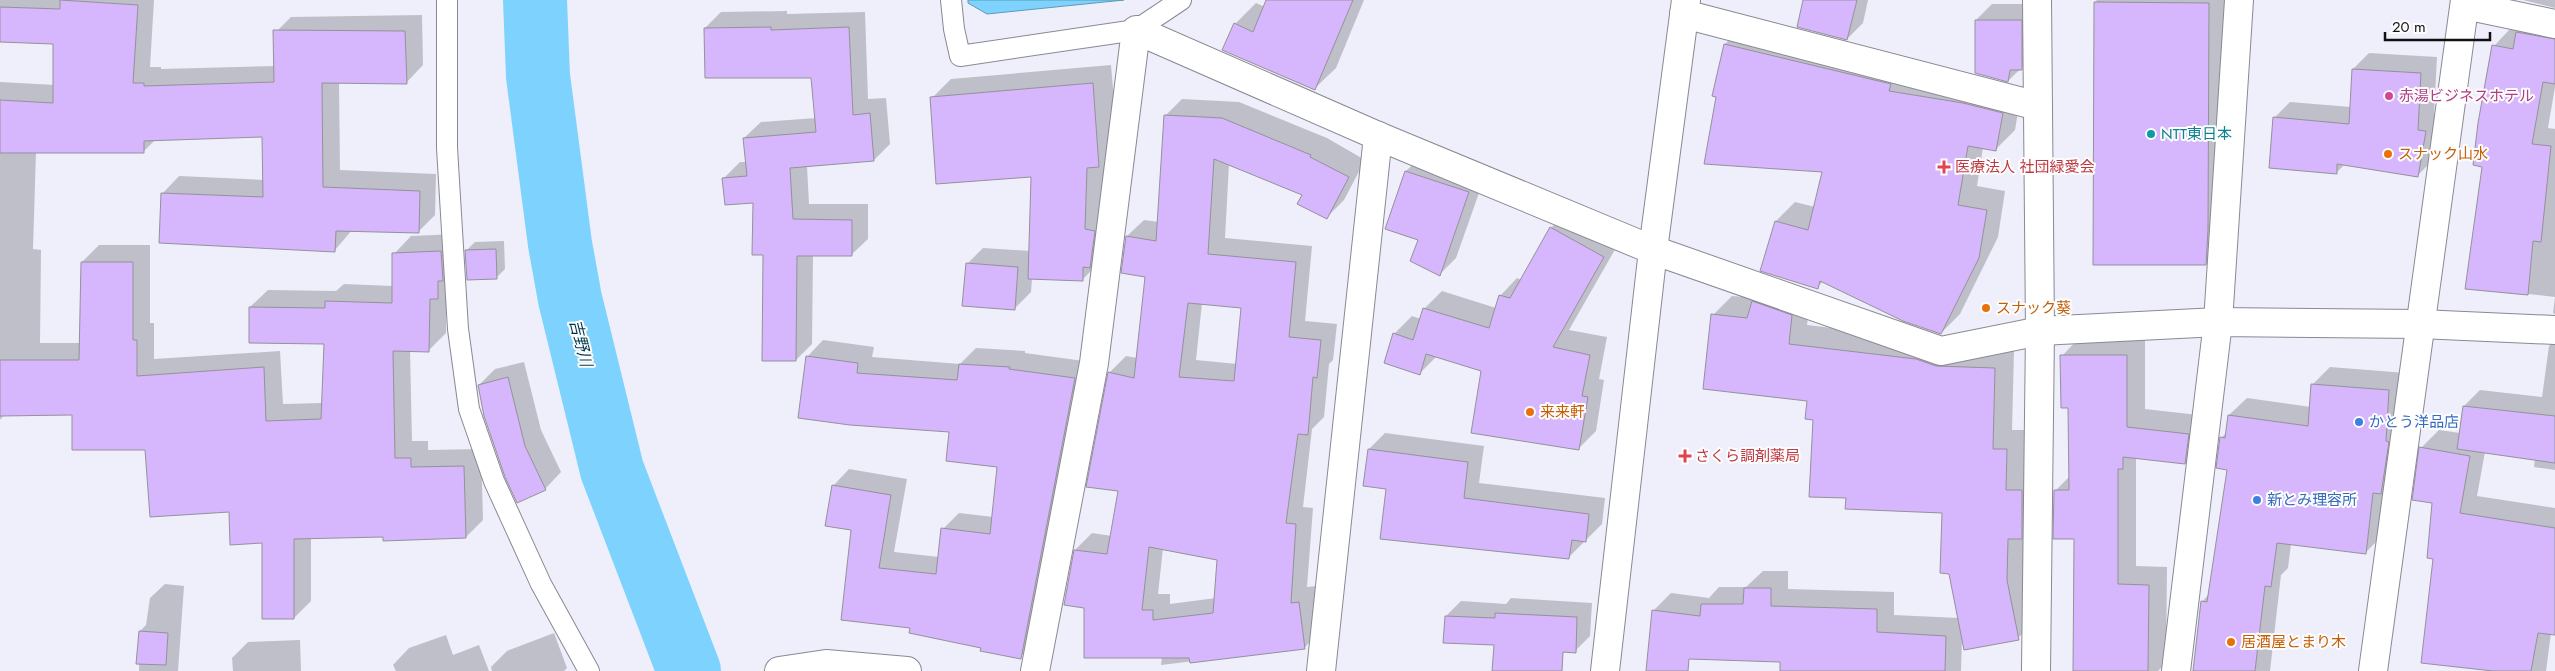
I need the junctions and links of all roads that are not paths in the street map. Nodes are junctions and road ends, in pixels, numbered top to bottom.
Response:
1 (447, 0) edge
2 (951, 0) edge
3 (1181, 0) edge
4 (2037, 0) edge
5 (2239, 0) edge
6 (2465, 3) edge
7 (1685, 7) edge
8 (2555, 24) edge
9 (1136, 30) junction
10 (2038, 106) junction
11 (1378, 136) junction
12 (1653, 250) junction
13 (2218, 322) junction
14 (2420, 324) junction
15 (2555, 330) edge
16 (2040, 331) junction
17 (589, 671) edge
18 (779, 671) edge
19 (906, 671) edge
20 (1035, 671) edge
21 (1321, 671) edge
22 (1605, 671) edge
23 (2036, 671) edge
24 (2176, 671) edge
25 (2373, 671) edge

1 - 17 lane
2 - 9 lane
3 - 9 lane
4 - 10 street
5 - 13 street
6 - 8 street
6 - 14 street
7 - 10 street
7 - 12 street
9 - 11 street
9 - 20 street
10 - 16 street
11 - 12 street
11 - 21 street
12 - 16 street
12 - 22 street
13 - 14 street
13 - 16 street
13 - 24 street
14 - 15 street
14 - 25 street
16 - 23 street
18 - 19 street

